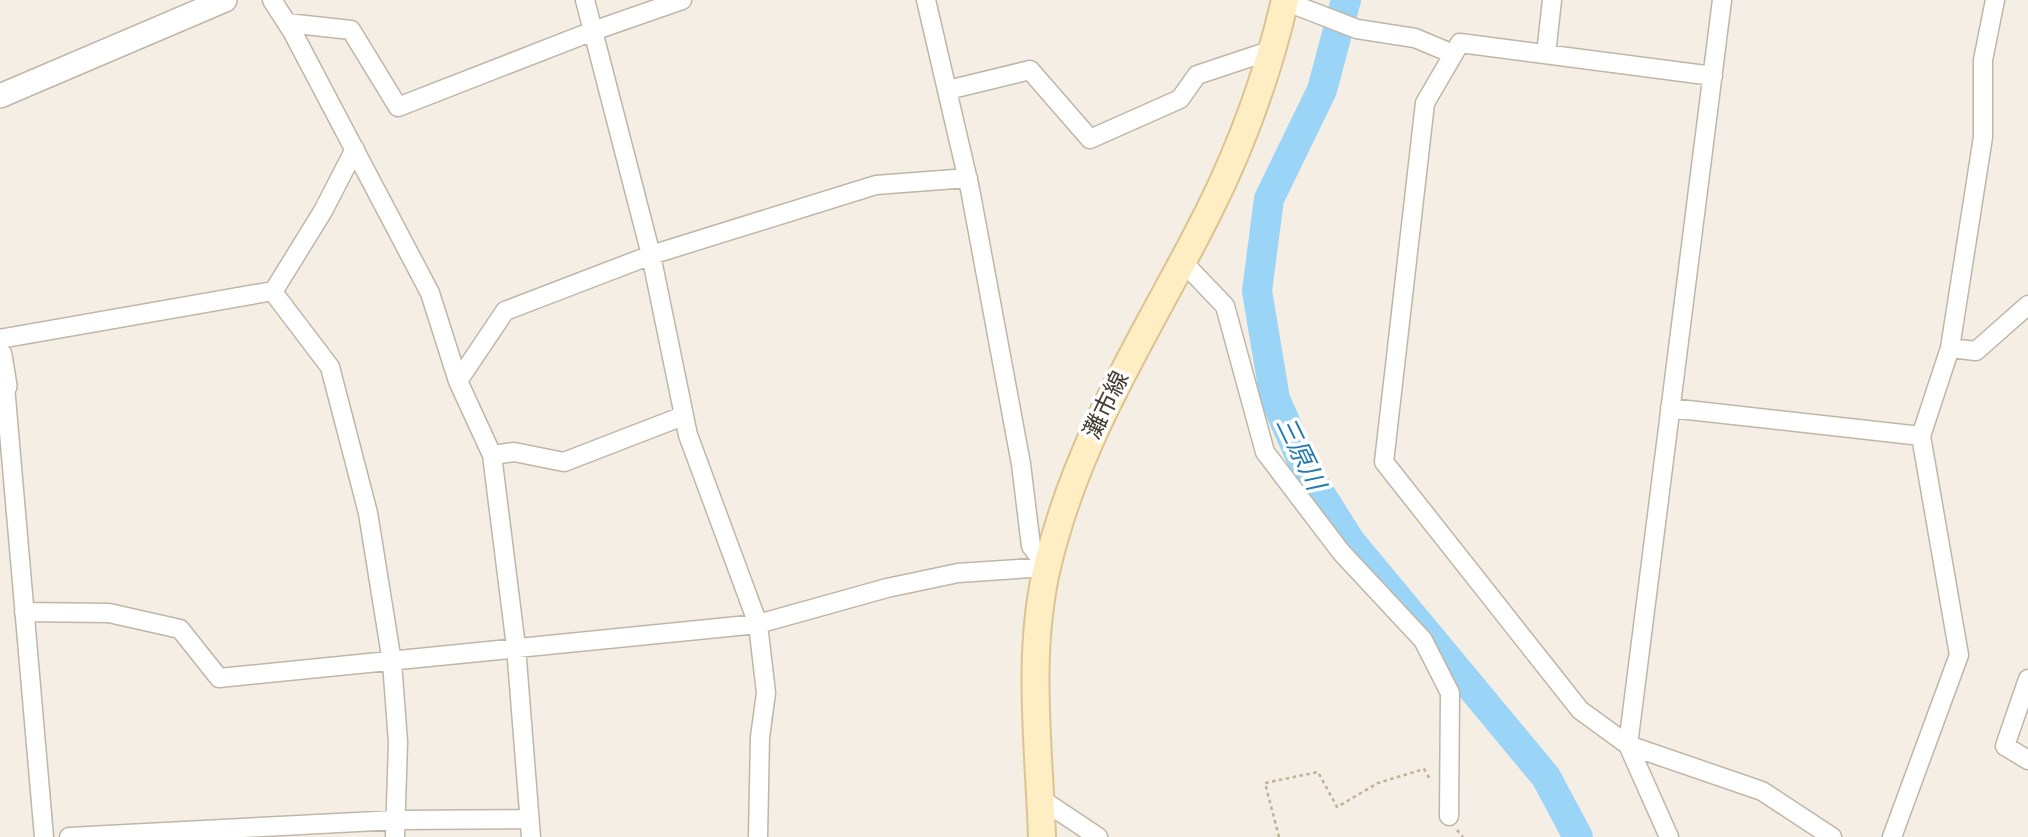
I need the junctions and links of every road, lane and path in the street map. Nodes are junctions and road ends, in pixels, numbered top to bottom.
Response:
1 (225, 0) edge
2 (272, 0) edge
3 (585, 0) edge
4 (682, 0) edge
5 (926, 0) edge
6 (1552, 0) edge
7 (1722, 0) edge
8 (1995, 0) edge
9 (1287, 2) edge
10 (286, 23) junction
11 (593, 31) junction
12 (1272, 50) junction
13 (1453, 54) junction
14 (1546, 54) junction
15 (1713, 76) junction
16 (948, 90) junction
17 (0, 96) edge
18 (355, 149) junction
19 (968, 178) junction
20 (651, 255) junction
21 (1182, 261) junction
22 (273, 291) junction
23 (2028, 304) edge
24 (0, 339) edge
25 (1950, 348) junction
26 (0, 355) edge
27 (458, 381) junction
28 (5, 386) joint
29 (1670, 408) junction
30 (683, 416) junction
31 (1921, 436) junction
32 (492, 455) junction
33 (1047, 567) junction
34 (24, 612) junction
35 (758, 624) junction
36 (516, 647) junction
37 (392, 662) junction
38 (2028, 679) edge
39 (1628, 745) junction
40 (2028, 760) edge
41 (1041, 799) junction
42 (1449, 816) junction
43 (528, 818) junction
44 (396, 829) edge
45 (44, 837) edge
46 (69, 837) edge
47 (531, 837) edge
48 (758, 837) edge
49 (1042, 837) edge
50 (1098, 837) edge
51 (1279, 837) edge
52 (1463, 837) edge
53 (1669, 837) edge
54 (1832, 837) edge
55 (1892, 837) edge

1 - 17 street
2 - 10 street
3 - 11 street
4 - 11 street
5 - 16 street
6 - 14 street
7 - 15 street
8 - 25 street
9 - 12 main road, 灘市線
9 - 13 street
10 - 11 street
10 - 18 street
11 - 20 street
12 - 16 street
12 - 21 main road, 灘市線
13 - 14 street
13 - 39 street
14 - 15 street
15 - 29 street
16 - 19 street
18 - 22 street
18 - 27 street
19 - 20 street
19 - 33 street
20 - 27 street
20 - 30 street
21 - 33 main road, 灘市線
21 - 42 street
22 - 24 street
22 - 37 street
23 - 25 street
25 - 31 street
26 - 28 street
27 - 32 street
28 - 34 street
29 - 31 street
29 - 39 street
30 - 32 street
30 - 35 street
31 - 55 street
32 - 36 street
33 - 35 street
33 - 41 main road, 灘市線
34 - 37 street
34 - 45 street
35 - 36 street
35 - 48 street
36 - 37 street
36 - 43 street
37 - 44 street
38 - 40 street
39 - 53 street
39 - 54 street
41 - 49 main road, 灘市線
41 - 50 street
42 - 51 path
42 - 52 path
43 - 44 street
43 - 47 street
44 - 46 street

